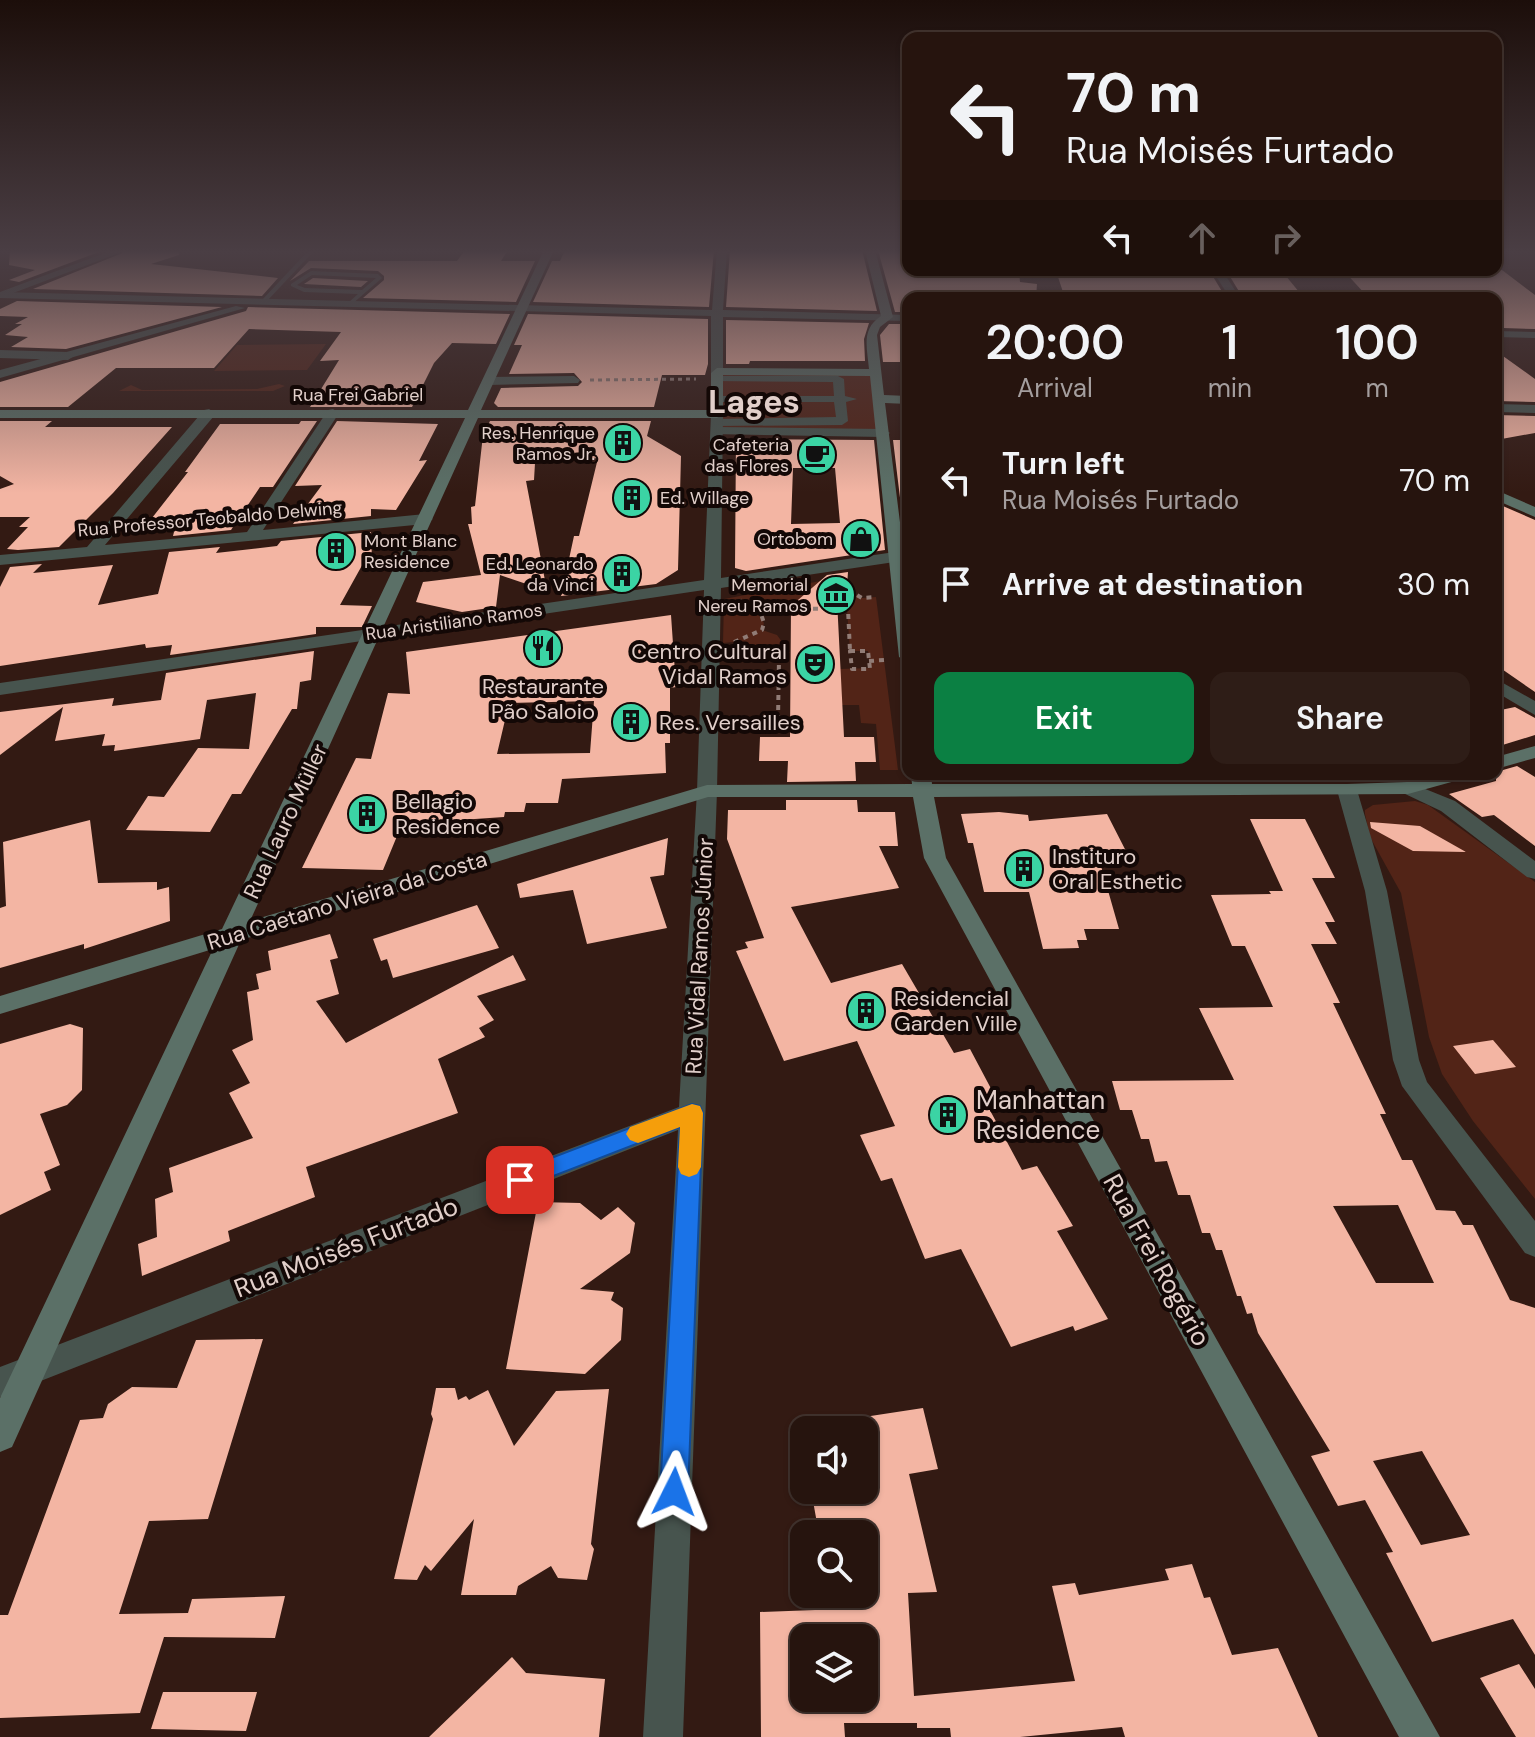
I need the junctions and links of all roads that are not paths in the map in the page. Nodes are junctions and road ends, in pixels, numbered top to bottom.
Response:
1 (157, 331) edge
2 (512, 331) edge
3 (719, 331) edge
4 (872, 331) edge
5 (1502, 334) edge
6 (1535, 335) edge
7 (0, 354) edge
8 (68, 356) junction
9 (876, 373) junction
10 (0, 374) edge
11 (773, 374) junction
12 (724, 375) junction
13 (838, 376) junction
14 (818, 379) junction
15 (574, 380) road end
16 (488, 381) junction
17 (723, 399) junction
18 (772, 399) junction
19 (790, 399) junction
20 (845, 399) junction
21 (878, 399) junction
22 (902, 400) edge
23 (1502, 408) edge
24 (1535, 409) edge
25 (474, 412) junction
26 (209, 413) junction
27 (333, 413) junction
28 (0, 414) edge
29 (816, 421) junction
30 (721, 424) junction
31 (771, 426) junction
32 (827, 432) junction
33 (883, 433) junction
34 (1502, 497) edge
35 (1535, 513) edge
36 (425, 519) junction
37 (252, 535) junction
38 (92, 551) junction
39 (902, 556) edge
40 (0, 560) edge
41 (712, 584) junction
42 (371, 634) junction
43 (1502, 688) edge
44 (0, 689) edge
45 (1535, 709) edge
46 (1535, 752) edge
47 (1502, 761) edge
48 (1437, 780) edge
49 (922, 783) edge
50 (1408, 788) junction
51 (1347, 790) junction
52 (707, 791) junction
53 (1535, 872) edge
54 (232, 934) junction
55 (0, 1005) edge
56 (692, 1113) junction
57 (1535, 1244) edge
58 (30, 1370) junction
59 (0, 1382) edge
60 (0, 1435) edge
61 (663, 1737) edge
62 (1420, 1737) edge

1 - 8 street
2 - 16 main road, Rua Lauro Müller
3 - 12 street
4 - 9 main road
5 - 6 street
7 - 8 street
8 - 10 street
9 - 13 main road
9 - 21 main road
11 - 12 main road
11 - 12 street
11 - 13 main road
11 - 14 street
11 - 18 street
12 - 17 main road
13 - 14 street
13 - 20 street
14 - 19 street
15 - 16 street
16 - 25 main road, Rua Lauro Müller
17 - 18 street
17 - 30 main road
18 - 19 street
18 - 31 street
19 - 20 street
19 - 29 street
20 - 29 street
21 - 22 main road
21 - 33 main road
23 - 24 street
25 - 27 main road, Rua Frei Gabriel
25 - 30 main road, Rua Frei Gabriel
25 - 36 main road, Rua Lauro Müller
26 - 27 main road, Rua Frei Gabriel
26 - 28 main road, Rua Frei Gabriel
26 - 38 street
27 - 37 street
29 - 31 street
29 - 32 street
30 - 31 street
30 - 31 street
30 - 41 street, Rua Vidal Ramos Júnior
31 - 32 street
32 - 33 street
33 - 39 main road
34 - 35 main road
36 - 37 street, Rua Professor Teobaldo Delwing
36 - 42 main road, Rua Lauro Müller
37 - 38 street, Rua Professor Teobaldo Delwing
38 - 40 street, Rua Professor Teobaldo Delwing
39 - 41 street, Rua Aristiliano Ramos
41 - 42 street, Rua Aristiliano Ramos
41 - 52 street, Rua Vidal Ramos Júnior
42 - 44 street, Rua Aristiliano Ramos
42 - 54 main road, Rua Lauro Müller
43 - 45 street
46 - 47 main road
48 - 50 main road, Rua Caetano Vieira da Costa
49 - 51 main road, Rua Caetano Vieira da Costa
49 - 52 main road, Rua Caetano Vieira da Costa
49 - 62 main road, Rua Frei Rogério
50 - 51 main road, Rua Caetano Vieira da Costa
50 - 53 street
51 - 57 street
52 - 54 main road, Rua Caetano Vieira da Costa
52 - 56 street, Rua Vidal Ramos Júnior
54 - 55 main road, Rua Caetano Vieira da Costa
54 - 58 main road, Rua Lauro Müller
56 - 58 street, Rua Moisés Furtado
56 - 61 street, Rua Vidal Ramos Júnior
58 - 59 street, Rua Moisés Furtado
58 - 60 main road, Rua Lauro Müller

